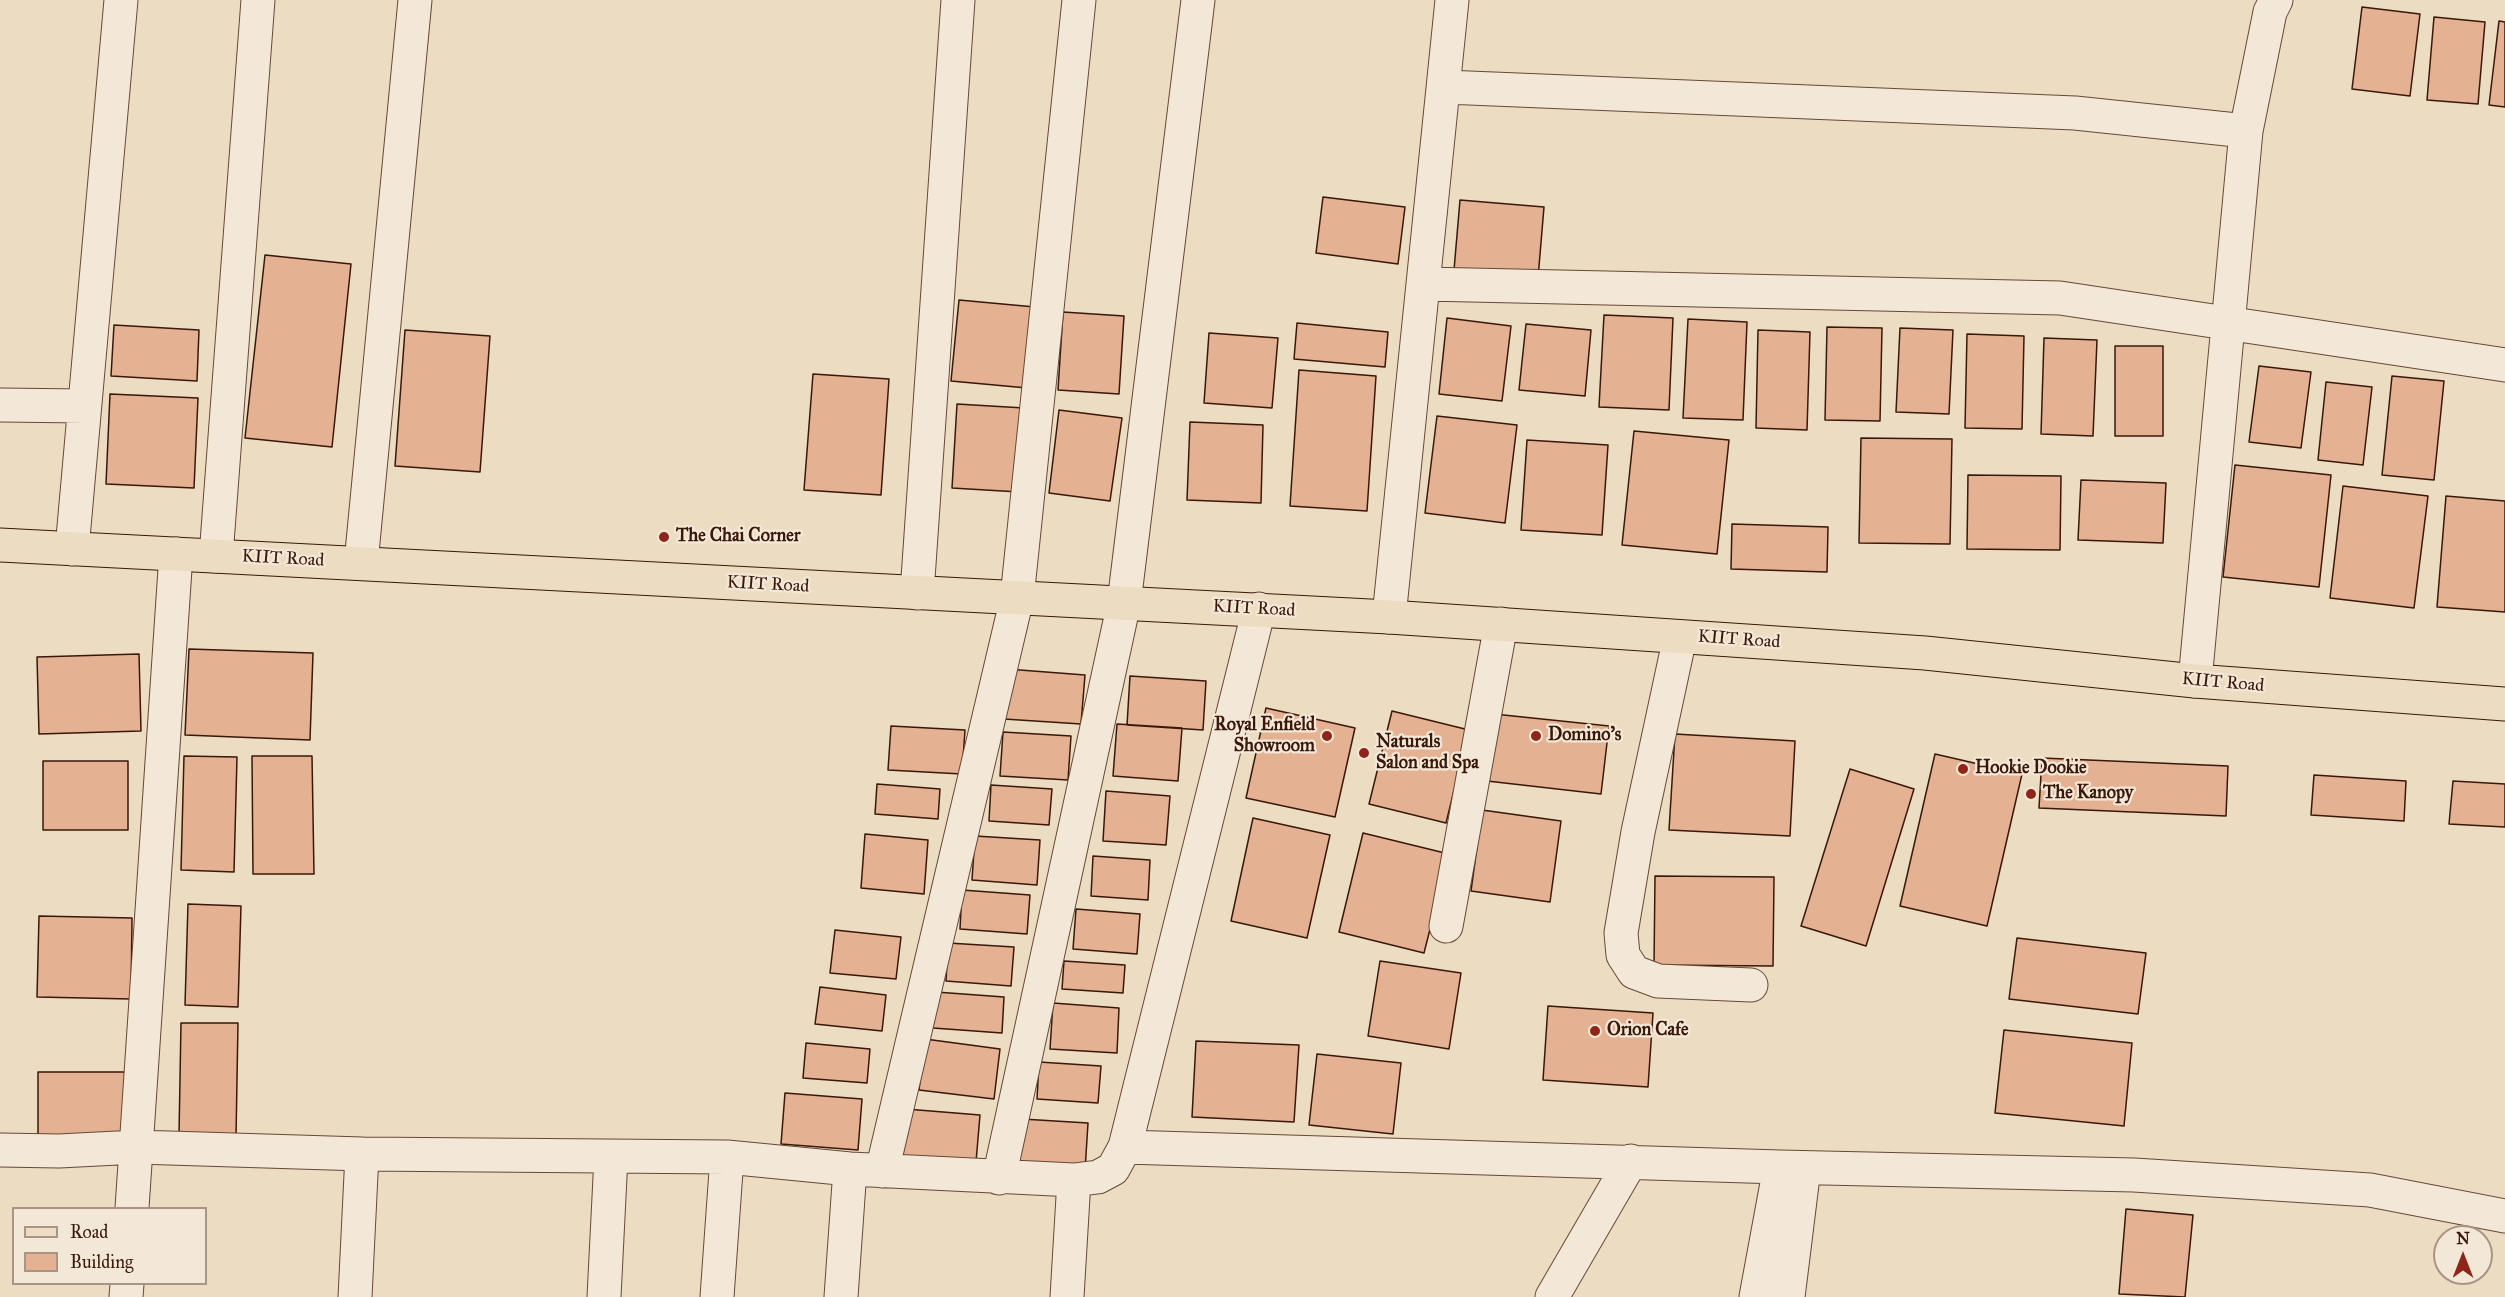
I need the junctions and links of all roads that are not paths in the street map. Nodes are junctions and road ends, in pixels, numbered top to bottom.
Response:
1 (121, 0) edge
2 (258, 0) edge
3 (415, 0) edge
4 (958, 0) edge
5 (1079, 0) edge
6 (1198, 0) edge
7 (1452, 0) edge
8 (2276, 0) edge
9 (1445, 87) junction
10 (2246, 131) junction
11 (1425, 284) junction
12 (2229, 322) junction
13 (2505, 365) edge
14 (0, 405) edge
15 (84, 406) junction
16 (0, 545) edge
17 (72, 549) junction
18 (176, 554) junction
19 (216, 556) junction
20 (361, 563) junction
21 (917, 593) junction
22 (1017, 598) junction
23 (1124, 603) junction
24 (1259, 609) junction
25 (1389, 617) junction
26 (1501, 624) junction
27 (1680, 637) junction
28 (2194, 681) junction
29 (2505, 704) edge
30 (1446, 926) dead end
31 (1751, 986) dead end
32 (137, 1147) junction
33 (1125, 1147) junction
34 (0, 1150) edge
35 (363, 1154) junction
36 (611, 1157) junction
37 (727, 1157) junction
38 (1631, 1161) junction
39 (1792, 1168) junction
40 (866, 1170) junction
41 (999, 1178) junction
42 (1074, 1180) junction
43 (132, 1207) edge
44 (2505, 1216) edge
45 (355, 1297) edge
46 (604, 1297) edge
47 (717, 1297) edge
48 (841, 1297) edge
49 (1067, 1297) edge
50 (1552, 1297) edge
51 (1756, 1297) edge
52 (1788, 1297) edge

1 - 15 street
2 - 19 street
3 - 20 street
4 - 21 street
5 - 22 street
6 - 23 street
7 - 9 street
8 - 10 street
9 - 10 street
9 - 11 street
10 - 12 street
11 - 12 street
11 - 25 street
12 - 13 street
12 - 28 street
14 - 15 street
15 - 17 street
16 - 17 main road, KIIT Road
17 - 18 main road, KIIT Road
18 - 19 main road, KIIT Road
18 - 32 street
19 - 20 main road, KIIT Road
20 - 21 main road, KIIT Road
21 - 22 main road, KIIT Road
22 - 23 main road, KIIT Road
22 - 40 street
23 - 24 main road, KIIT Road
23 - 41 street
24 - 25 main road, KIIT Road
24 - 33 street
25 - 26 main road, KIIT Road
26 - 27 main road, KIIT Road
26 - 30 street
27 - 28 main road, KIIT Road
27 - 31 street
28 - 29 main road, KIIT Road
32 - 34 street
32 - 35 street
32 - 43 street
33 - 38 street
33 - 42 street
35 - 36 street
35 - 45 street
36 - 37 street
36 - 46 street
37 - 40 street
37 - 47 street
38 - 39 street
38 - 50 street
39 - 44 street
39 - 51 street
39 - 52 street
40 - 41 street
40 - 48 street
41 - 42 street
42 - 49 street

